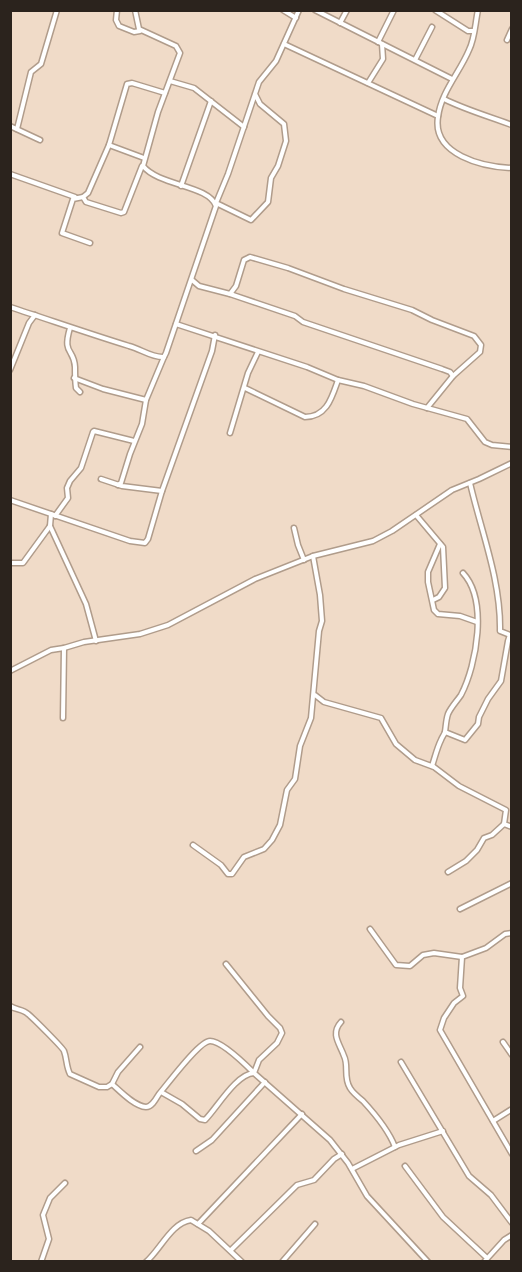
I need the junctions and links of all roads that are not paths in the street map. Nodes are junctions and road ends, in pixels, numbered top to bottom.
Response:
1 (57, 10) edge
2 (117, 10) edge
3 (135, 10) edge
4 (284, 10) edge
5 (299, 10) edge
6 (315, 10) edge
7 (347, 10) edge
8 (394, 10) edge
9 (435, 10) edge
10 (478, 10) edge
11 (296, 18) junction
12 (340, 23) junction
13 (432, 27) dead end
14 (512, 29) edge
15 (141, 31) junction
16 (473, 31) junction
17 (507, 40) dead end
18 (380, 43) junction
19 (284, 44) junction
20 (415, 60) junction
21 (452, 79) junction
22 (170, 81) junction
23 (368, 83) junction
24 (165, 93) junction
25 (255, 94) junction
26 (444, 99) junction
27 (211, 101) junction
28 (438, 116) junction
29 (512, 125) edge
30 (10, 126) edge
31 (244, 127) junction
32 (17, 129) junction
33 (40, 140) dead end
34 (109, 145) junction
35 (143, 161) junction
36 (512, 168) edge
37 (10, 174) edge
38 (181, 186) junction
39 (83, 197) junction
40 (75, 198) junction
41 (216, 203) junction
42 (90, 243) dead end
43 (191, 280) junction
44 (230, 294) junction
45 (10, 307) edge
46 (35, 315) junction
47 (176, 324) junction
48 (70, 328) junction
49 (215, 336) junction
50 (10, 351) edge
51 (258, 352) junction
52 (17, 353) junction
53 (164, 357) junction
54 (10, 370) edge
55 (453, 376) junction
56 (74, 378) junction
57 (338, 380) junction
58 (245, 388) junction
59 (80, 392) dead end
60 (146, 400) junction
61 (427, 408) junction
62 (230, 433) dead end
63 (134, 441) junction
64 (512, 447) edge
65 (512, 463) edge
66 (102, 479) dead end
67 (470, 483) junction
68 (118, 485) junction
69 (162, 491) junction
70 (10, 500) edge
71 (53, 515) junction
72 (416, 515) junction
73 (50, 526) junction
74 (294, 528) dead end
75 (440, 544) junction
76 (313, 556) junction
77 (304, 560) junction
78 (12, 563) edge
79 (463, 573) dead end
80 (433, 600) junction
81 (477, 622) junction
82 (511, 635) edge
83 (96, 641) junction
84 (64, 648) junction
85 (10, 671) edge
86 (315, 695) junction
87 (63, 718) dead end
88 (445, 732) junction
89 (432, 766) junction
90 (509, 814) edge
91 (504, 824) junction
92 (512, 826) edge
93 (193, 845) dead end
94 (448, 872) dead end
95 (512, 883) edge
96 (460, 909) dead end
97 (370, 929) dead end
98 (512, 933) edge
99 (462, 957) junction
100 (226, 964) dead end
101 (10, 1006) edge
102 (341, 1022) dead end
103 (503, 1042) dead end
104 (140, 1047) dead end
105 (512, 1055) edge
106 (401, 1062) dead end
107 (254, 1073) junction
108 (265, 1082) junction
109 (112, 1084) junction
110 (161, 1092) junction
111 (512, 1109) edge
112 (302, 1114) junction
113 (493, 1121) junction
114 (443, 1131) junction
115 (395, 1148) junction
116 (196, 1151) dead end
117 (342, 1154) junction
118 (512, 1154) edge
119 (405, 1166) dead end
120 (352, 1168) junction
121 (65, 1183) dead end
122 (512, 1223) edge
123 (198, 1224) junction
124 (315, 1224) dead end
125 (512, 1235) edge
126 (231, 1250) junction
127 (485, 1260) edge
128 (41, 1262) edge
129 (146, 1262) edge
130 (242, 1262) edge
131 (282, 1262) edge
132 (428, 1262) edge

1 - 32 street
2 - 15 street
3 - 15 street
4 - 11 street
5 - 11 street
6 - 12 street
7 - 12 street
8 - 18 street
9 - 16 street
10 - 16 street
11 - 19 street
12 - 18 street
13 - 20 street
14 - 17 street
15 - 22 street
16 - 21 street
18 - 20 street
18 - 23 street
19 - 23 street
19 - 25 street
20 - 21 street
21 - 26 street
22 - 24 street
22 - 27 street
23 - 28 street
24 - 34 street
24 - 35 street
25 - 31 street
25 - 41 street
26 - 28 street
26 - 29 street
27 - 31 street
27 - 38 street
28 - 36 street
30 - 32 street
31 - 41 street
32 - 33 street
34 - 35 street
34 - 39 street
35 - 38 street
35 - 39 street
37 - 40 street
38 - 41 street
39 - 40 street
40 - 42 street
41 - 43 street
43 - 44 street
43 - 47 street
44 - 55 street
44 - 55 street
45 - 46 street
46 - 48 street
46 - 52 street
47 - 49 street
47 - 53 street
48 - 53 street
48 - 56 street
49 - 51 street
49 - 69 street
50 - 52 street
51 - 57 street
51 - 58 street
52 - 54 street
53 - 60 street
55 - 61 street
56 - 59 street
56 - 60 street
57 - 58 street
57 - 61 street
58 - 62 street
60 - 63 street
61 - 64 street
63 - 68 street
63 - 71 street
65 - 67 street
66 - 68 street
67 - 72 street
67 - 82 street
68 - 69 street
69 - 71 street
70 - 71 street
71 - 73 street
72 - 75 street
72 - 76 street
73 - 78 street
73 - 83 street
74 - 77 street
75 - 80 street
75 - 80 street
76 - 77 street
76 - 86 street
77 - 83 street
79 - 81 street
80 - 81 street
81 - 88 street
82 - 88 street
83 - 84 street
84 - 85 street
84 - 87 street
86 - 89 street
86 - 93 street
88 - 89 street
89 - 90 street
90 - 91 street
91 - 92 street
91 - 94 street
95 - 96 street
97 - 99 street
98 - 99 street
99 - 113 street
100 - 107 street
101 - 109 street
102 - 115 street
103 - 105 street
104 - 109 street
106 - 114 street
107 - 108 street
107 - 110 street
107 - 110 street
108 - 112 street
108 - 116 street
109 - 110 street
111 - 113 street
112 - 117 street
112 - 123 street
113 - 118 street
114 - 115 street
114 - 122 street
115 - 120 street
117 - 120 street
117 - 126 street
119 - 127 street
120 - 132 street
121 - 128 street
123 - 126 street
123 - 129 street
124 - 131 street
125 - 127 street
126 - 130 street

